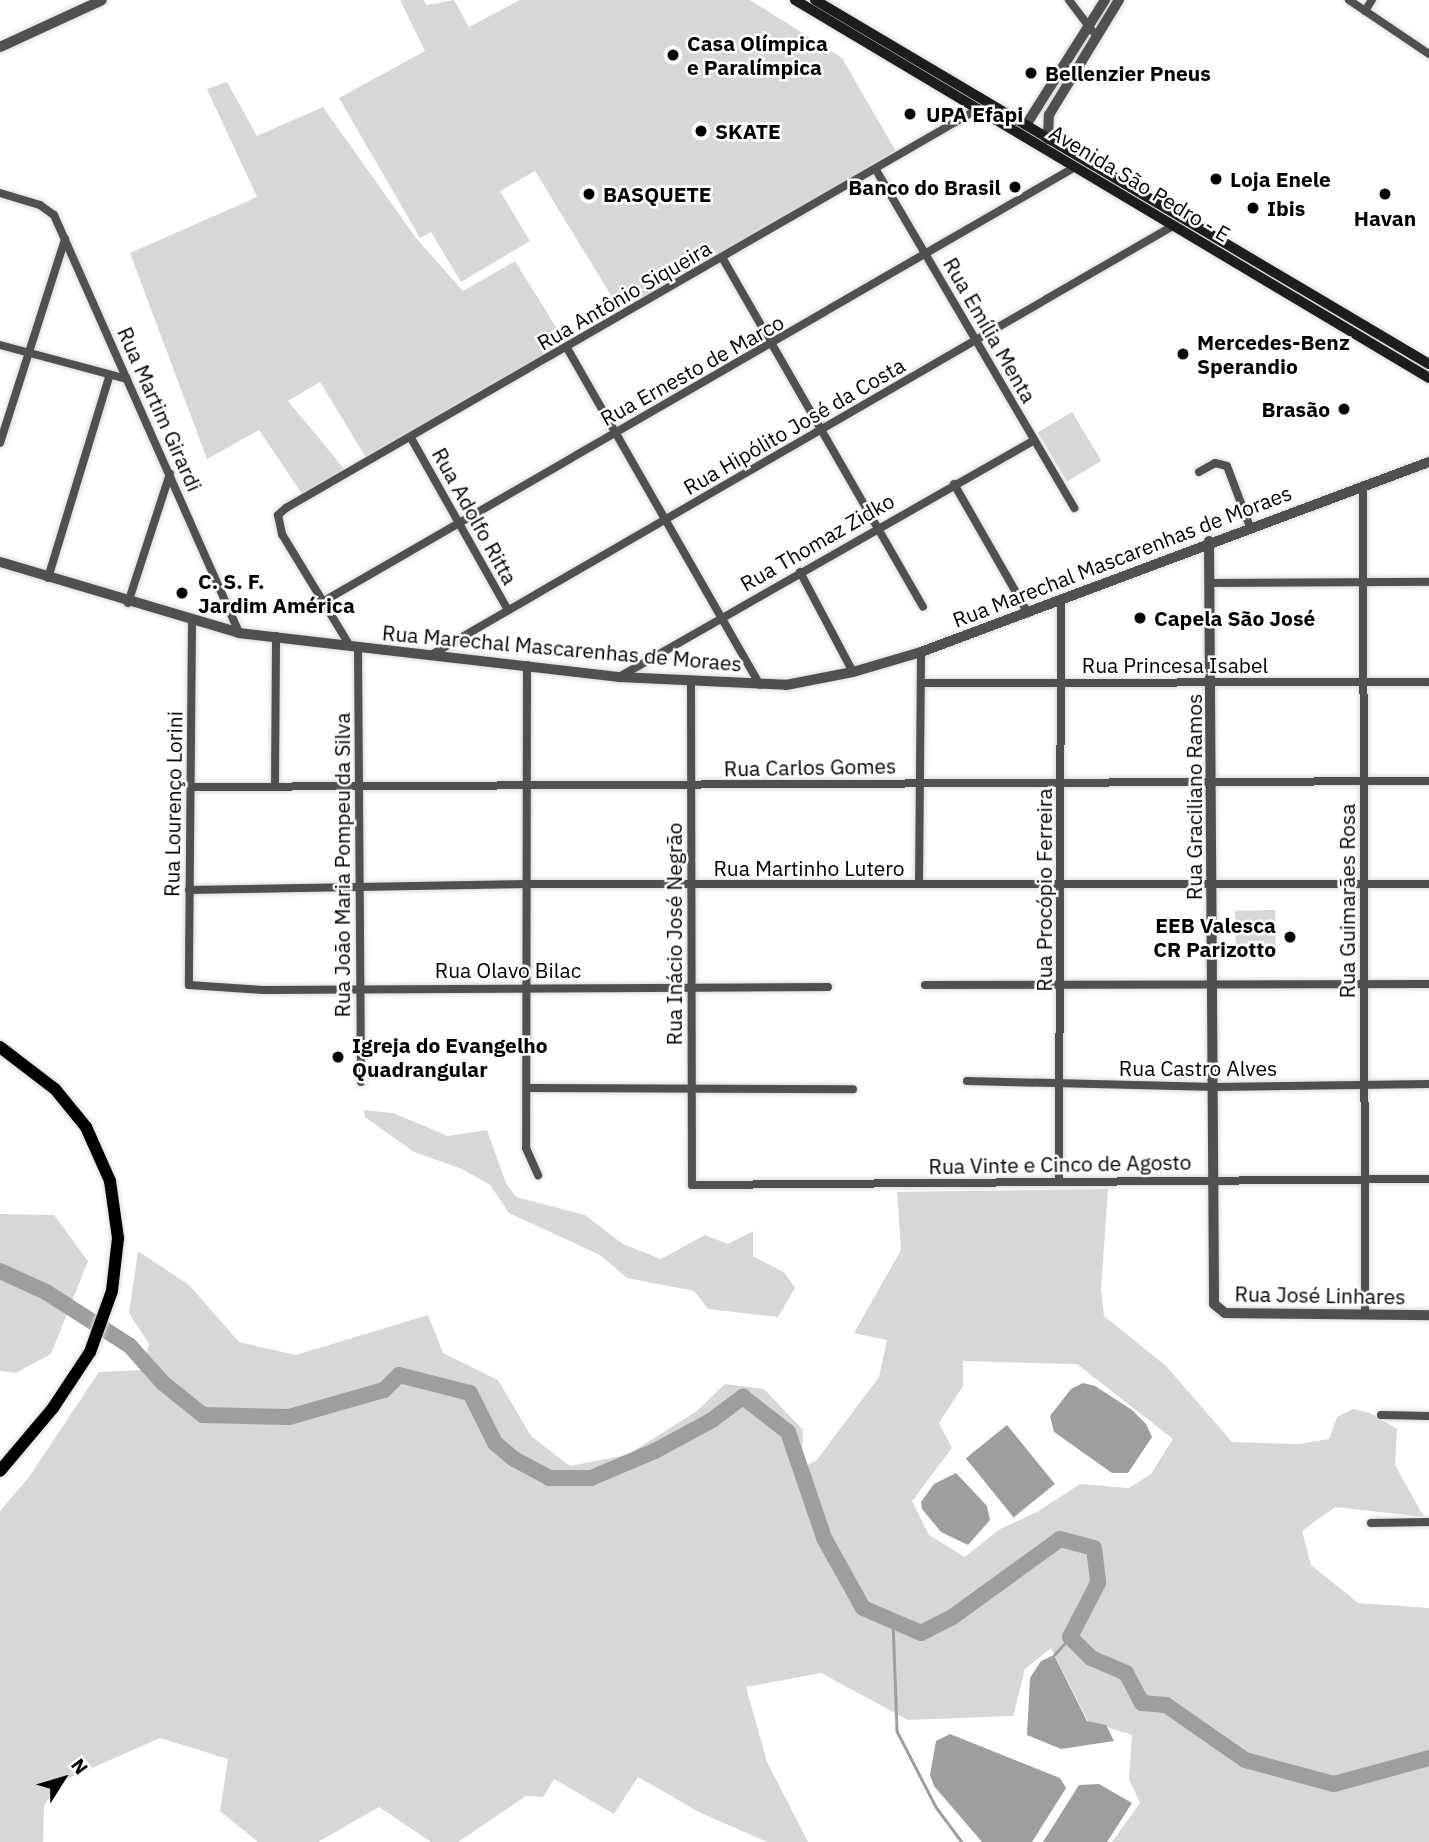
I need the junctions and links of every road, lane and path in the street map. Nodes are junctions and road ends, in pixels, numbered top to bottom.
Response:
1 (102, 0) edge
2 (795, 0) edge
3 (815, 0) edge
4 (1069, 0) edge
5 (1104, 0) edge
6 (1118, 0) edge
7 (1349, 0) edge
8 (1372, 0) edge
9 (1365, 11) junction
10 (1088, 29) junction
11 (1098, 35) junction
12 (0, 47) edge
13 (1429, 54) edge
14 (978, 109) junction
15 (1026, 125) junction
16 (1048, 139) junction
17 (1075, 167) junction
18 (876, 170) junction
19 (0, 192) edge
20 (1173, 226) junction
21 (65, 239) junction
22 (926, 256) junction
23 (723, 259) junction
24 (977, 342) junction
25 (774, 344) junction
26 (0, 345) edge
27 (567, 348) junction
28 (30, 354) junction
29 (1429, 364) edge
30 (108, 377) junction
31 (127, 379) junction
32 (1429, 379) edge
33 (823, 431) junction
34 (615, 433) junction
35 (411, 438) junction
36 (1034, 440) junction
37 (0, 443) edge
38 (1429, 462) edge
39 (1199, 472) dead end
40 (170, 474) junction
41 (954, 484) junction
42 (1363, 486) junction
43 (1074, 508) dead end
44 (665, 520) junction
45 (460, 522) junction
46 (1250, 527) junction
47 (877, 528) junction
48 (1209, 541) junction
49 (0, 562) edge
50 (800, 572) junction
51 (48, 578) junction
52 (1429, 582) edge
53 (1212, 583) junction
54 (1363, 583) junction
55 (324, 601) junction
56 (1061, 601) junction
57 (128, 603) junction
58 (923, 607) dead end
59 (508, 611) junction
60 (1028, 613) junction
61 (721, 617) junction
62 (192, 622) junction
63 (239, 633) junction
64 (276, 636) junction
65 (354, 647) junction
66 (921, 652) junction
67 (431, 655) junction
68 (527, 665) junction
69 (853, 672) junction
70 (620, 677) junction
71 (1061, 682) junction
72 (1213, 682) junction
73 (1429, 682) edge
74 (921, 683) junction
75 (1363, 683) junction
76 (691, 684) junction
77 (760, 685) junction
78 (1364, 781) junction
79 (1429, 781) edge
80 (1214, 782) junction
81 (1061, 783) junction
82 (920, 784) junction
83 (530, 785) junction
84 (275, 786) junction
85 (691, 786) junction
86 (191, 787) junction
87 (358, 787) junction
88 (527, 884) junction
89 (919, 884) junction
90 (1429, 884) edge
91 (1364, 885) junction
92 (692, 886) junction
93 (1214, 886) junction
94 (360, 887) junction
95 (1062, 887) junction
96 (189, 890) junction
97 (1062, 984) junction
98 (1215, 984) junction
99 (1365, 984) junction
100 (1429, 984) edge
101 (189, 985) joint
102 (925, 985) dead end
103 (528, 987) junction
104 (828, 987) dead end
105 (359, 988) junction
106 (691, 988) junction
107 (0, 1047) edge
108 (967, 1081) dead end
109 (361, 1082) dead end
110 (1063, 1084) junction
111 (1429, 1084) edge
112 (1366, 1085) junction
113 (1216, 1087) junction
114 (528, 1088) junction
115 (692, 1088) junction
116 (853, 1089) dead end
117 (538, 1175) dead end
118 (1215, 1178) junction
119 (1366, 1179) junction
120 (1429, 1179) edge
121 (1059, 1180) junction
122 (692, 1185) joint
123 (1214, 1304) joint
124 (1366, 1315) junction
125 (1429, 1315) edge
126 (1381, 1415) dead end
127 (1429, 1416) edge
128 (0, 1471) edge
129 (1429, 1522) edge
130 (1371, 1523) dead end

1 - 12 street
2 - 14 main road, Avenida São Pedro - E
3 - 15 main road, Avenida São Pedro - E
4 - 10 street
5 - 10 street
6 - 11 street
7 - 9 street
8 - 9 street
9 - 13 street
10 - 11 street
10 - 15 street
11 - 16 street
14 - 17 main road, Avenida São Pedro - E
14 - 18 street, Rua Antônio Siqueira
15 - 16 main road, Avenida São Pedro - E
16 - 29 main road, Avenida São Pedro - E
17 - 20 main road, Avenida São Pedro - E
17 - 22 street, Rua Ernesto de Marco
18 - 22 street, Rua Emília Menta
18 - 23 street, Rua Antônio Siqueira
19 - 21 street, Rua Martim Girardi
20 - 24 street, Rua Hipólito José da Costa
20 - 32 main road, Avenida São Pedro - E
21 - 28 street
21 - 31 street, Rua Martim Girardi
22 - 24 street, Rua Emília Menta
22 - 25 street, Rua Ernesto de Marco
23 - 25 street
23 - 27 street, Rua Antônio Siqueira
24 - 33 street, Rua Hipólito José da Costa
24 - 36 street, Rua Emília Menta
25 - 33 street
25 - 34 street, Rua Ernesto de Marco
26 - 28 street
27 - 34 street
27 - 35 street, Rua Antônio Siqueira
28 - 30 street
28 - 37 street
30 - 31 street
30 - 51 street
31 - 40 street, Rua Martim Girardi
33 - 44 street, Rua Hipólito José da Costa
33 - 47 street
34 - 44 street
34 - 45 street, Rua Ernesto de Marco
35 - 45 street, Rua Adolfo Ritta
35 - 55 street, Rua Antônio Siqueira
36 - 41 street, Rua Thomaz Zidko
36 - 43 street, Rua Emília Menta
38 - 42 street, Rua Marechal Mascarenhas de Moraes
39 - 46 street
40 - 57 street
40 - 63 street, Rua Martim Girardi
41 - 47 street, Rua Thomaz Zidko
41 - 60 street
42 - 46 street, Rua Marechal Mascarenhas de Moraes
42 - 54 street, Rua Guimarães Rosa
44 - 59 street, Rua Hipólito José da Costa
44 - 61 street
45 - 55 street, Rua Ernesto de Marco
45 - 59 street, Rua Adolfo Ritta
46 - 48 street, Rua Marechal Mascarenhas de Moraes
47 - 50 street, Rua Thomaz Zidko
47 - 58 street
48 - 53 street, Rua Graciliano Ramos
48 - 56 street, Rua Marechal Mascarenhas de Moraes
49 - 51 street, Rua Marechal Mascarenhas de Moraes
50 - 61 street, Rua Thomaz Zidko
50 - 69 street
51 - 57 street, Rua Marechal Mascarenhas de Moraes
52 - 54 street
53 - 54 street
53 - 72 street, Rua Graciliano Ramos
54 - 75 street, Rua Guimarães Rosa
55 - 65 street
56 - 60 street, Rua Marechal Mascarenhas de Moraes
56 - 71 street, Rua Procópio Ferreira
57 - 62 street, Rua Marechal Mascarenhas de Moraes
59 - 67 street, Rua Hipólito José da Costa
60 - 66 street, Rua Marechal Mascarenhas de Moraes
61 - 70 street, Rua Thomaz Zidko
61 - 77 street
62 - 63 street, Rua Marechal Mascarenhas de Moraes
62 - 86 street, Rua Lourenço Lorini
63 - 64 street, Rua Marechal Mascarenhas de Moraes
64 - 65 street, Rua Marechal Mascarenhas de Moraes
64 - 84 street
65 - 67 street, Rua Marechal Mascarenhas de Moraes
65 - 87 street, Rua João Maria Pompeu da Silva
66 - 69 street, Rua Marechal Mascarenhas de Moraes
66 - 74 street
67 - 68 street, Rua Marechal Mascarenhas de Moraes
68 - 70 street, Rua Marechal Mascarenhas de Moraes
68 - 83 street
69 - 77 street, Rua Marechal Mascarenhas de Moraes
70 - 76 street, Rua Marechal Mascarenhas de Moraes
71 - 72 street, Rua Princesa Isabel
71 - 74 street, Rua Princesa Isabel
71 - 81 street, Rua Procópio Ferreira
72 - 75 street, Rua Princesa Isabel
72 - 80 street, Rua Graciliano Ramos
73 - 75 street, Rua Princesa Isabel
74 - 82 street
75 - 78 street, Rua Guimarães Rosa
76 - 77 street, Rua Marechal Mascarenhas de Moraes
76 - 85 street, Rua Inácio José Negrão
78 - 79 street, Rua Carlos Gomes
78 - 80 street, Rua Carlos Gomes
78 - 91 street, Rua Guimarães Rosa
80 - 81 street, Rua Carlos Gomes
80 - 93 street, Rua Graciliano Ramos
81 - 82 street, Rua Carlos Gomes
81 - 95 street, Rua Procópio Ferreira
82 - 85 street, Rua Carlos Gomes
82 - 89 street
83 - 85 street, Rua Carlos Gomes
83 - 87 street, Rua Carlos Gomes
83 - 88 street
84 - 86 street, Rua Carlos Gomes
84 - 87 street, Rua Carlos Gomes
85 - 92 street, Rua Inácio José Negrão
86 - 96 street, Rua Lourenço Lorini
87 - 94 street, Rua João Maria Pompeu da Silva
88 - 92 street, Rua Martinho Lutero
88 - 94 street, Rua Martinho Lutero
88 - 103 street
89 - 92 street, Rua Martinho Lutero
89 - 95 street, Rua Martinho Lutero
90 - 91 street, Rua Martinho Lutero
91 - 93 street, Rua Martinho Lutero
91 - 99 street, Rua Guimarães Rosa
92 - 106 street, Rua Inácio José Negrão
93 - 95 street, Rua Martinho Lutero
93 - 98 street, Rua Graciliano Ramos
94 - 96 street, Rua Martinho Lutero
94 - 105 street, Rua João Maria Pompeu da Silva
95 - 97 street, Rua Procópio Ferreira
96 - 101 street, Rua Lourenço Lorini
97 - 98 street
97 - 102 street
97 - 110 street, Rua Procópio Ferreira
98 - 99 street
98 - 113 street, Rua Graciliano Ramos
99 - 100 street
99 - 112 street, Rua Guimarães Rosa
101 - 105 street, Rua Olavo Bilac
103 - 105 street, Rua Olavo Bilac
103 - 106 street, Rua Olavo Bilac
103 - 114 street
104 - 106 street, Rua Olavo Bilac
105 - 109 street, Rua João Maria Pompeu da Silva
106 - 115 street, Rua Inácio José Negrão
107 - 128 highway
108 - 110 street, Rua Castro Alves
110 - 113 street, Rua Castro Alves
110 - 121 street, Rua Procópio Ferreira
111 - 112 street, Rua Castro Alves
112 - 113 street, Rua Castro Alves
112 - 119 street, Rua Guimarães Rosa
113 - 118 street, Rua Graciliano Ramos
114 - 115 street
114 - 117 street
115 - 116 street
115 - 122 street, Rua Inácio José Negrão
118 - 119 street, Rua Vinte e Cinco de Agosto
118 - 121 street, Rua Vinte e Cinco de Agosto
118 - 123 street, Rua Graciliano Ramos
119 - 120 street, Rua Vinte e Cinco de Agosto
119 - 124 street, Rua Guimarães Rosa
121 - 122 street, Rua Vinte e Cinco de Agosto
123 - 124 street, Rua José Linhares
124 - 125 street, Rua José Linhares
126 - 127 street
129 - 130 street

